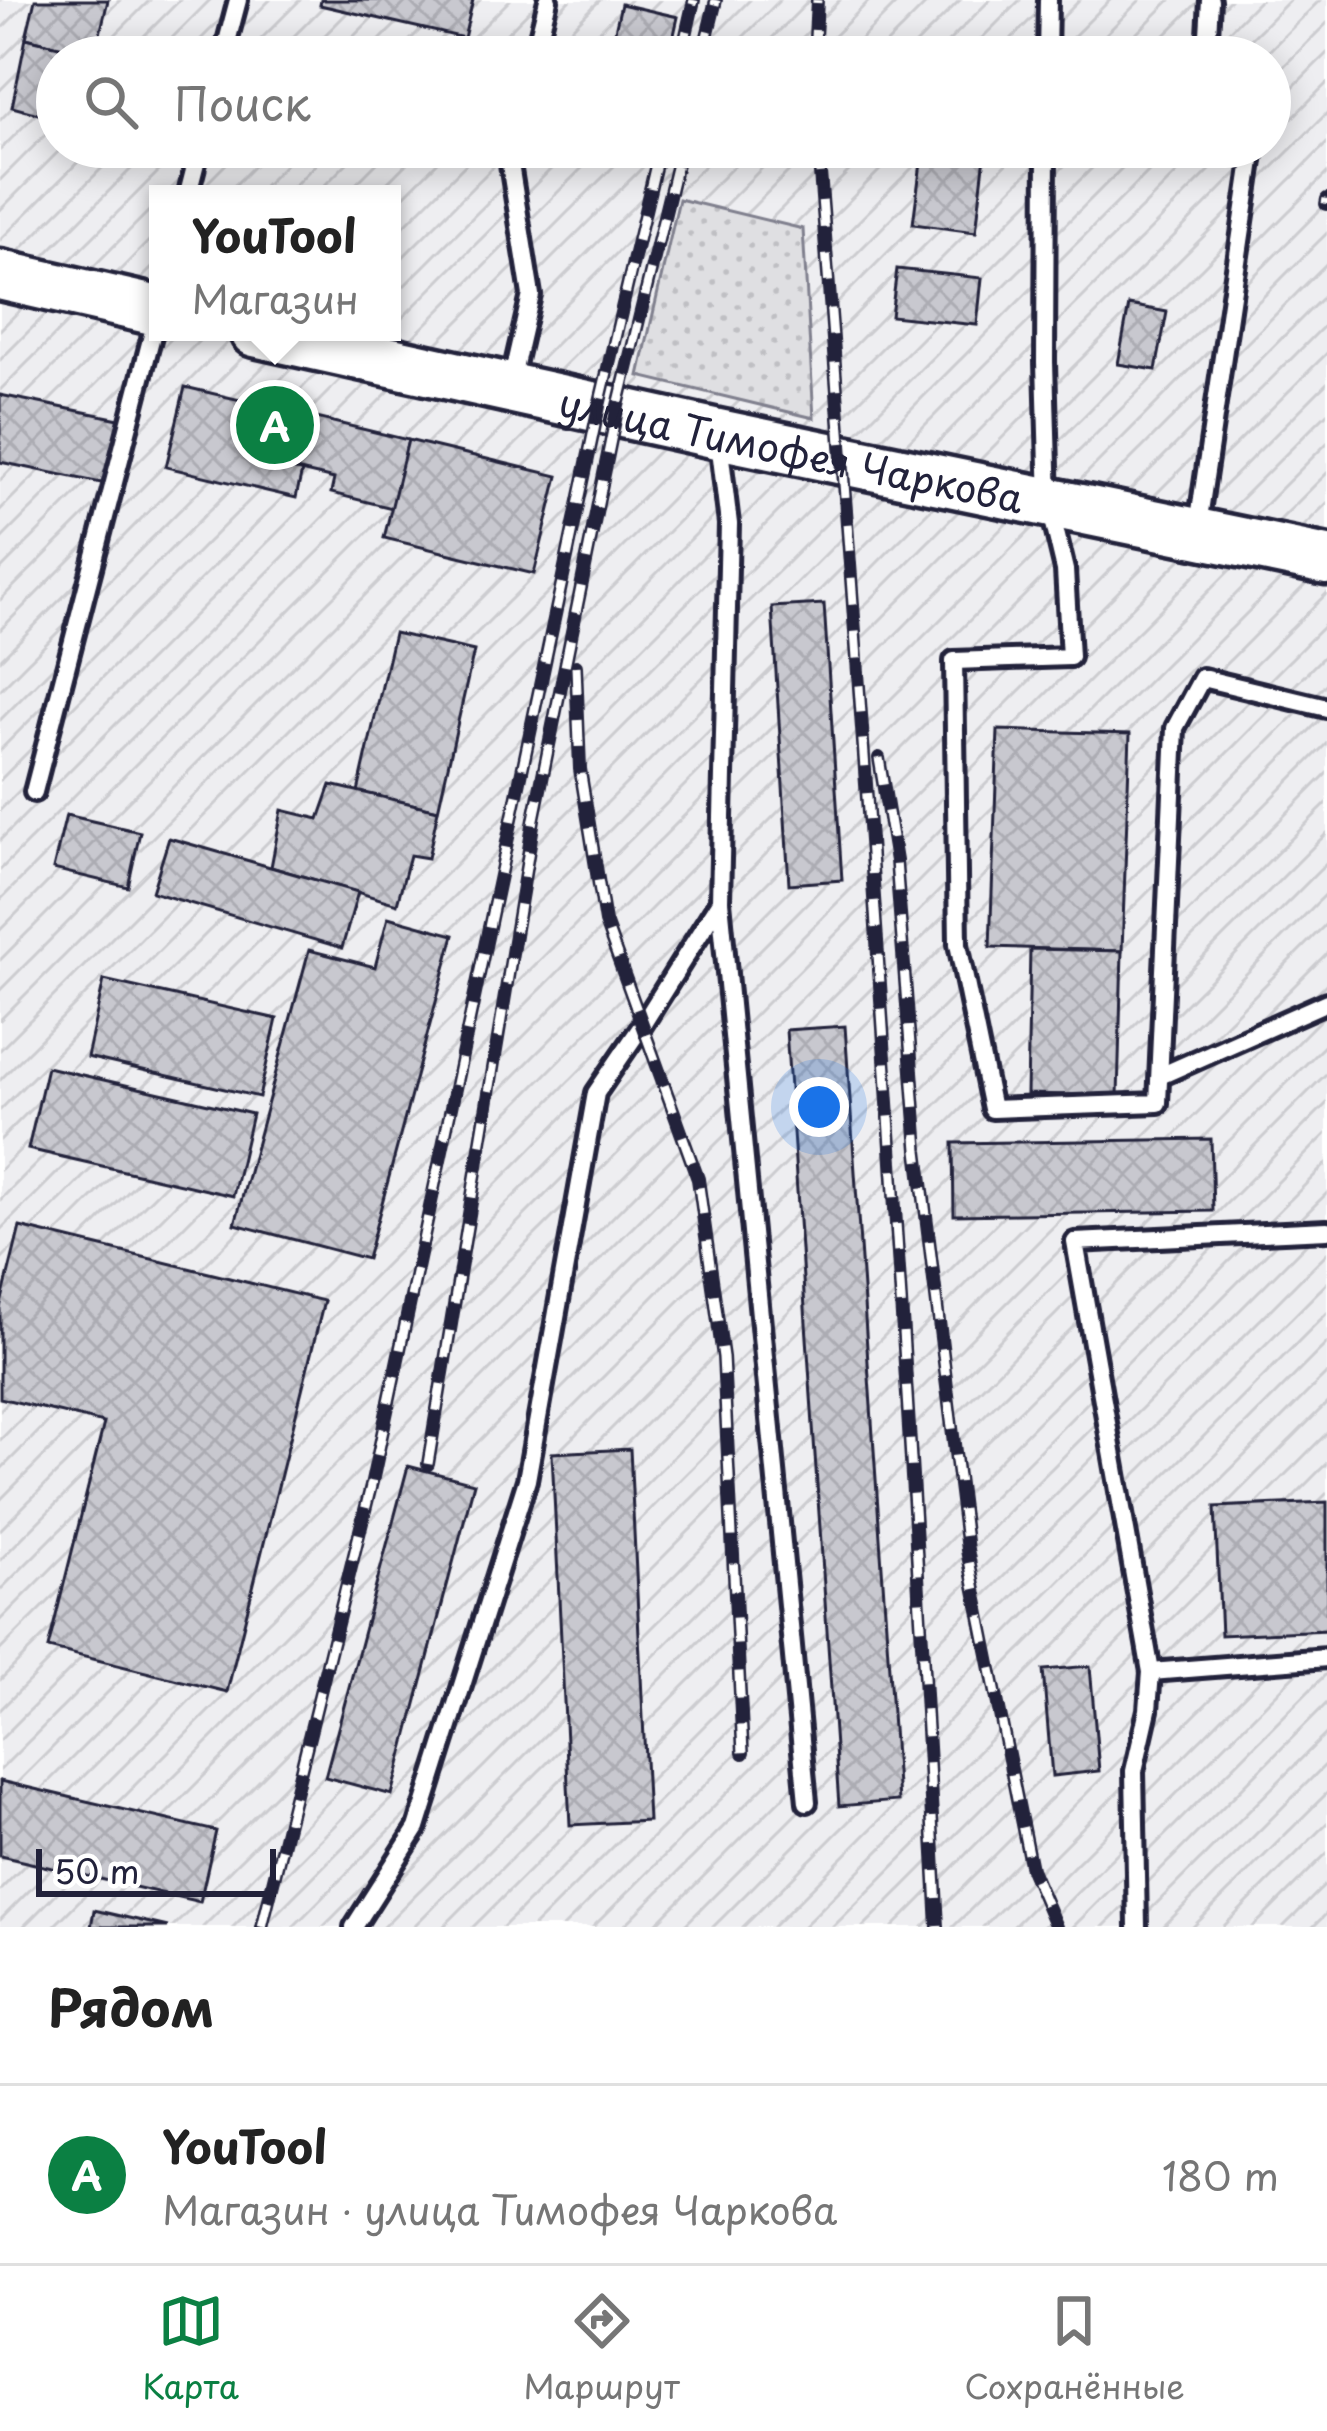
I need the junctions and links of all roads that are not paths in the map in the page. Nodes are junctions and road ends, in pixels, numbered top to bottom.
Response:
1 (238, 0) edge
2 (548, 0) edge
3 (1048, 0) edge
4 (1210, 0) edge
5 (229, 36) edge
6 (540, 36) edge
7 (1047, 36) edge
8 (1209, 36) edge
9 (511, 168) edge
10 (1046, 168) edge
11 (1251, 168) edge
12 (0, 275) edge
13 (149, 310) edge
14 (151, 341) edge
15 (296, 341) edge
16 (510, 388) junction
17 (718, 434) junction
18 (1049, 502) junction
19 (1197, 533) junction
20 (1327, 560) edge
21 (1327, 708) edge
22 (34, 792) dead end
23 (720, 901) junction
24 (1327, 1002) edge
25 (1160, 1076) junction
26 (1327, 1230) edge
27 (1327, 1658) edge
28 (1151, 1672) junction
29 (807, 1802) dead end
30 (354, 1927) edge
31 (1137, 1927) edge

1 - 5 lane
2 - 6 lane
3 - 7 lane
4 - 8 lane
9 - 16 lane
10 - 18 lane
11 - 19 lane
12 - 13 main road
14 - 22 lane
15 - 16 main road, улица Тимофея Чаркова
16 - 17 main road, улица Тимофея Чаркова
17 - 18 main road, улица Тимофея Чаркова
17 - 23 lane
18 - 19 main road, улица Тимофея Чаркова
18 - 25 lane
19 - 20 main road, улица Тимофея Чаркова
21 - 25 lane
23 - 29 lane
23 - 30 lane
24 - 25 lane
26 - 28 lane
27 - 28 lane
28 - 31 lane

